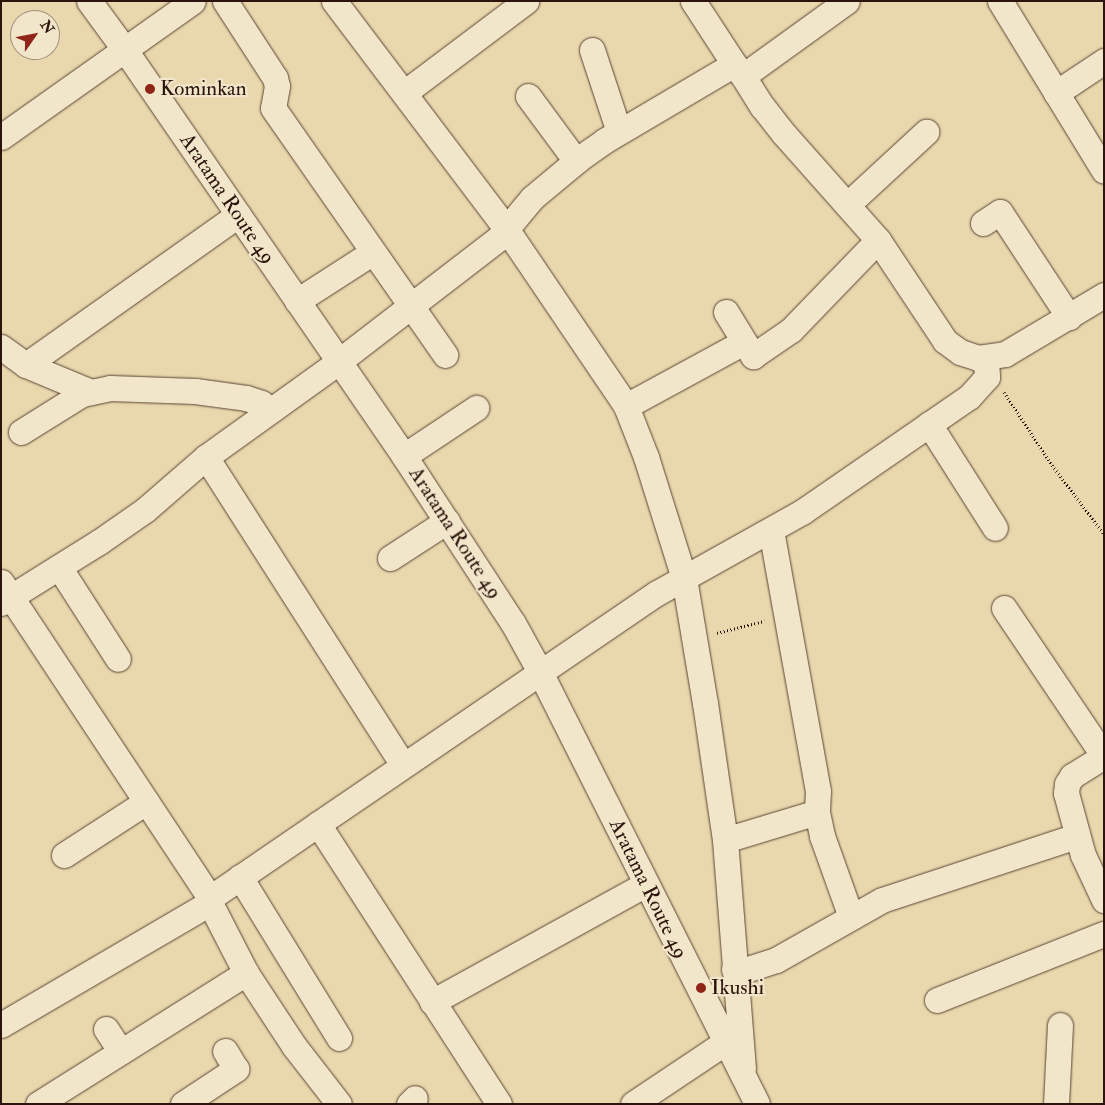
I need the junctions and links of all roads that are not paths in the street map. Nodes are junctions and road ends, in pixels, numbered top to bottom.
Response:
1 (89, 1) edge
2 (193, 1) edge
3 (225, 1) edge
4 (334, 1) edge
5 (526, 1) edge
6 (693, 1) edge
7 (1000, 1) edge
8 (831, 5) edge
9 (125, 50) junction
10 (592, 50) dead end
11 (1104, 61) edge
12 (739, 70) junction
13 (1056, 92) junction
14 (404, 94) junction
15 (528, 96) dead end
16 (619, 132) junction
17 (926, 132) dead end
18 (1, 137) edge
19 (576, 161) junction
20 (1104, 172) edge
21 (847, 205) junction
22 (238, 215) junction
23 (983, 223) dead end
24 (507, 230) junction
25 (878, 240) junction
26 (373, 252) junction
27 (1104, 295) edge
28 (297, 301) junction
29 (411, 306) junction
30 (726, 312) dead end
31 (1068, 317) junction
32 (744, 342) junction
33 (1, 347) edge
34 (445, 355) dead end
35 (338, 362) junction
36 (26, 365) junction
37 (987, 367) junction
38 (91, 392) junction
39 (626, 406) junction
40 (476, 408) dead end
41 (271, 410) junction
42 (929, 424) junction
43 (21, 432) dead end
44 (206, 456) junction
45 (404, 456) junction
46 (447, 521) junction
47 (995, 528) dead end
48 (771, 530) junction
49 (390, 558) dead end
50 (59, 567) junction
51 (684, 578) junction
52 (4, 594) edge
53 (1004, 608) dead end
54 (118, 659) dead end
55 (540, 672) junction
56 (1104, 756) edge
57 (403, 766) junction
58 (146, 802) junction
59 (817, 812) junction
60 (318, 824) junction
61 (1077, 836) junction
62 (725, 840) junction
63 (64, 855) dead end
64 (240, 877) junction
65 (646, 884) junction
66 (1101, 886) edge
67 (210, 901) junction
68 (851, 917) junction
69 (1104, 934) edge
70 (734, 970) junction
71 (246, 973) junction
72 (937, 1000) dead end
73 (432, 1002) junction
74 (1060, 1024) dead end
75 (1, 1025) edge
76 (106, 1029) dead end
77 (339, 1038) dead end
78 (724, 1043) junction
79 (225, 1050) dead end
80 (121, 1052) junction
81 (744, 1077) junction
82 (35, 1099) edge
83 (183, 1104) edge
84 (339, 1104) edge
85 (499, 1104) edge
86 (633, 1104) edge
87 (756, 1104) edge
88 (1056, 1104) edge

1 - 9 street, Aratama Route 49
2 - 9 street
3 - 26 street
4 - 14 street
5 - 14 street
6 - 12 street
7 - 13 street
8 - 12 street
9 - 18 street
9 - 22 street, Aratama Route 49
10 - 16 street
11 - 13 street
12 - 16 street
12 - 21 street
13 - 20 street
14 - 24 street
15 - 19 street
16 - 19 street
17 - 21 street
19 - 24 street
21 - 25 street
22 - 28 street, Aratama Route 49
22 - 36 street
23 - 31 street
24 - 29 street
24 - 39 street
25 - 32 street
25 - 37 street
26 - 28 street
26 - 29 street
27 - 31 street
28 - 35 street, Aratama Route 49
29 - 34 street
29 - 35 street
30 - 32 street
31 - 37 street
32 - 39 street
33 - 36 street
35 - 41 street
35 - 45 street, Aratama Route 49
36 - 38 street
37 - 42 street
38 - 41 street
38 - 43 street
39 - 51 street
40 - 45 street
41 - 44 street
42 - 47 street
42 - 48 street
44 - 50 street
44 - 57 street
45 - 46 street, Aratama Route 49
46 - 49 street
46 - 55 street, Aratama Route 49
48 - 51 street
48 - 59 street
50 - 52 street
50 - 54 street
51 - 55 street
51 - 62 street
52 - 58 street
53 - 56 street
55 - 57 street
55 - 65 street, Aratama Route 49
56 - 61 street
57 - 60 street
58 - 63 street
58 - 67 street
59 - 62 street
59 - 68 street
60 - 64 street
60 - 73 street
61 - 66 street
61 - 68 street
62 - 70 street
64 - 67 street
64 - 77 street
65 - 73 street
65 - 78 street, Aratama Route 49
67 - 71 street
67 - 75 street
68 - 70 street
69 - 72 street
70 - 81 street
71 - 80 street
71 - 84 street
73 - 85 street
74 - 88 street
76 - 80 street
78 - 81 street, Aratama Route 49
78 - 86 street
79 - 83 street
80 - 82 street
81 - 87 street, Aratama Route 49

